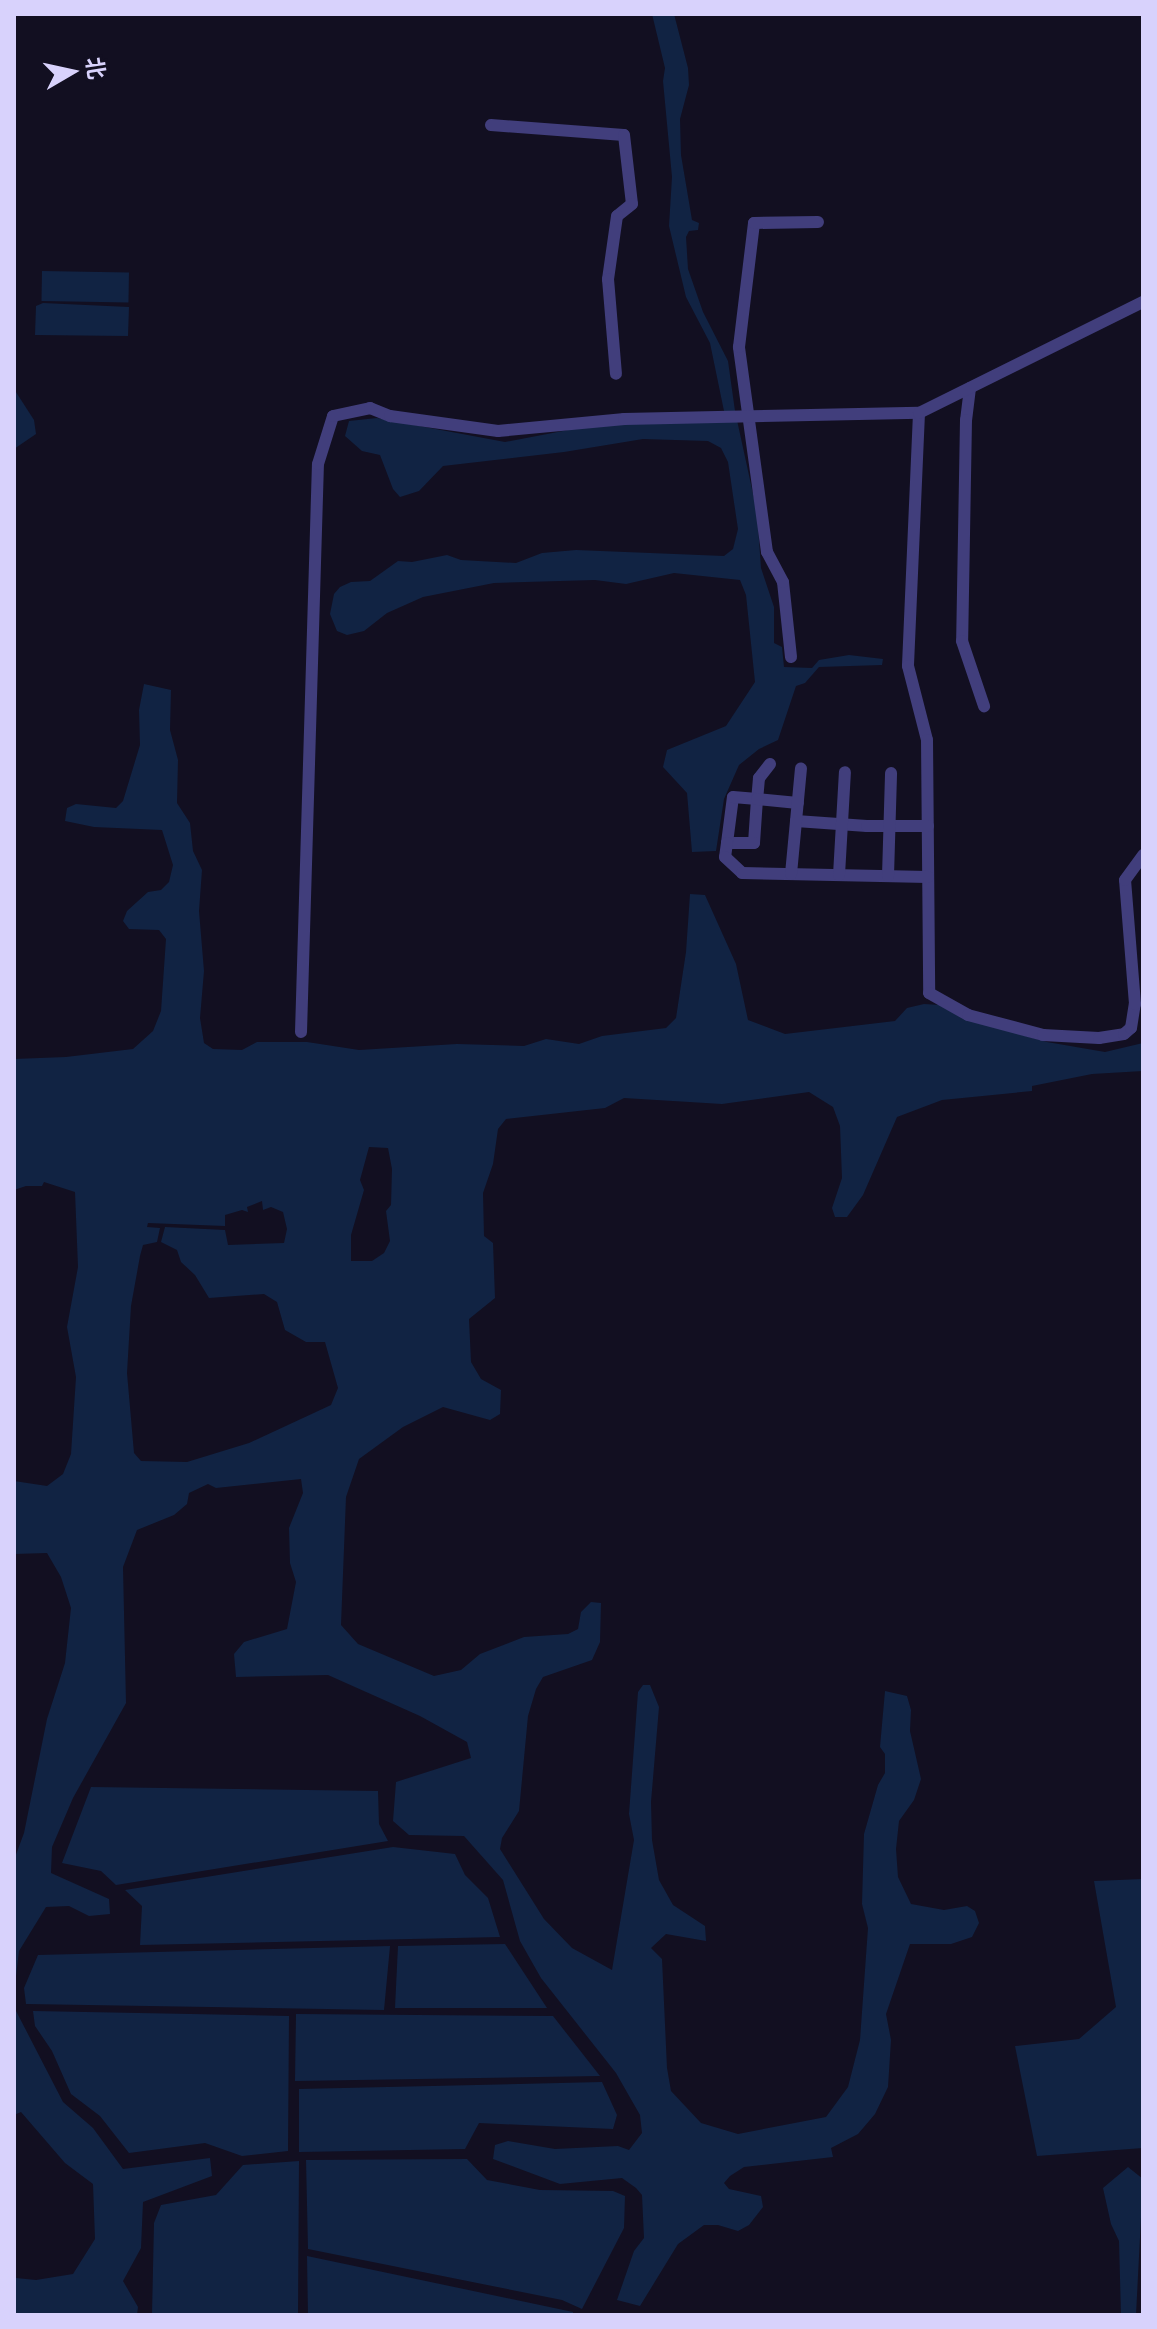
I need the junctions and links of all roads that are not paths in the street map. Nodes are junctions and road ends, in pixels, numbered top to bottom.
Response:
1 (491, 125) dead end
2 (818, 222) dead end
3 (1143, 302) edge
4 (616, 374) dead end
5 (970, 388) junction
6 (919, 413) junction
7 (744, 416) junction
8 (791, 657) dead end
9 (984, 706) dead end
10 (770, 764) dead end
11 (801, 768) dead end
12 (845, 772) dead end
13 (891, 773) dead end
14 (757, 799) junction
15 (798, 803) junction
16 (796, 821) junction
17 (842, 824) junction
18 (889, 826) junction
19 (928, 826) junction
20 (727, 843) junction
21 (1143, 855) edge
22 (791, 874) junction
23 (839, 875) junction
24 (888, 876) junction
25 (928, 877) junction
26 (301, 1032) dead end

1 - 4 street
2 - 7 street
3 - 5 street
5 - 6 street
5 - 9 street
6 - 7 street
6 - 19 street
7 - 8 street
7 - 26 street
10 - 14 street
11 - 15 street
12 - 17 street
13 - 18 street
14 - 15 street
14 - 20 street
14 - 20 street
15 - 16 street
16 - 17 street
16 - 22 street
17 - 18 street
17 - 23 street
18 - 19 street
18 - 24 street
19 - 25 street
20 - 22 street
21 - 25 street
22 - 23 street
23 - 24 street
24 - 25 street

